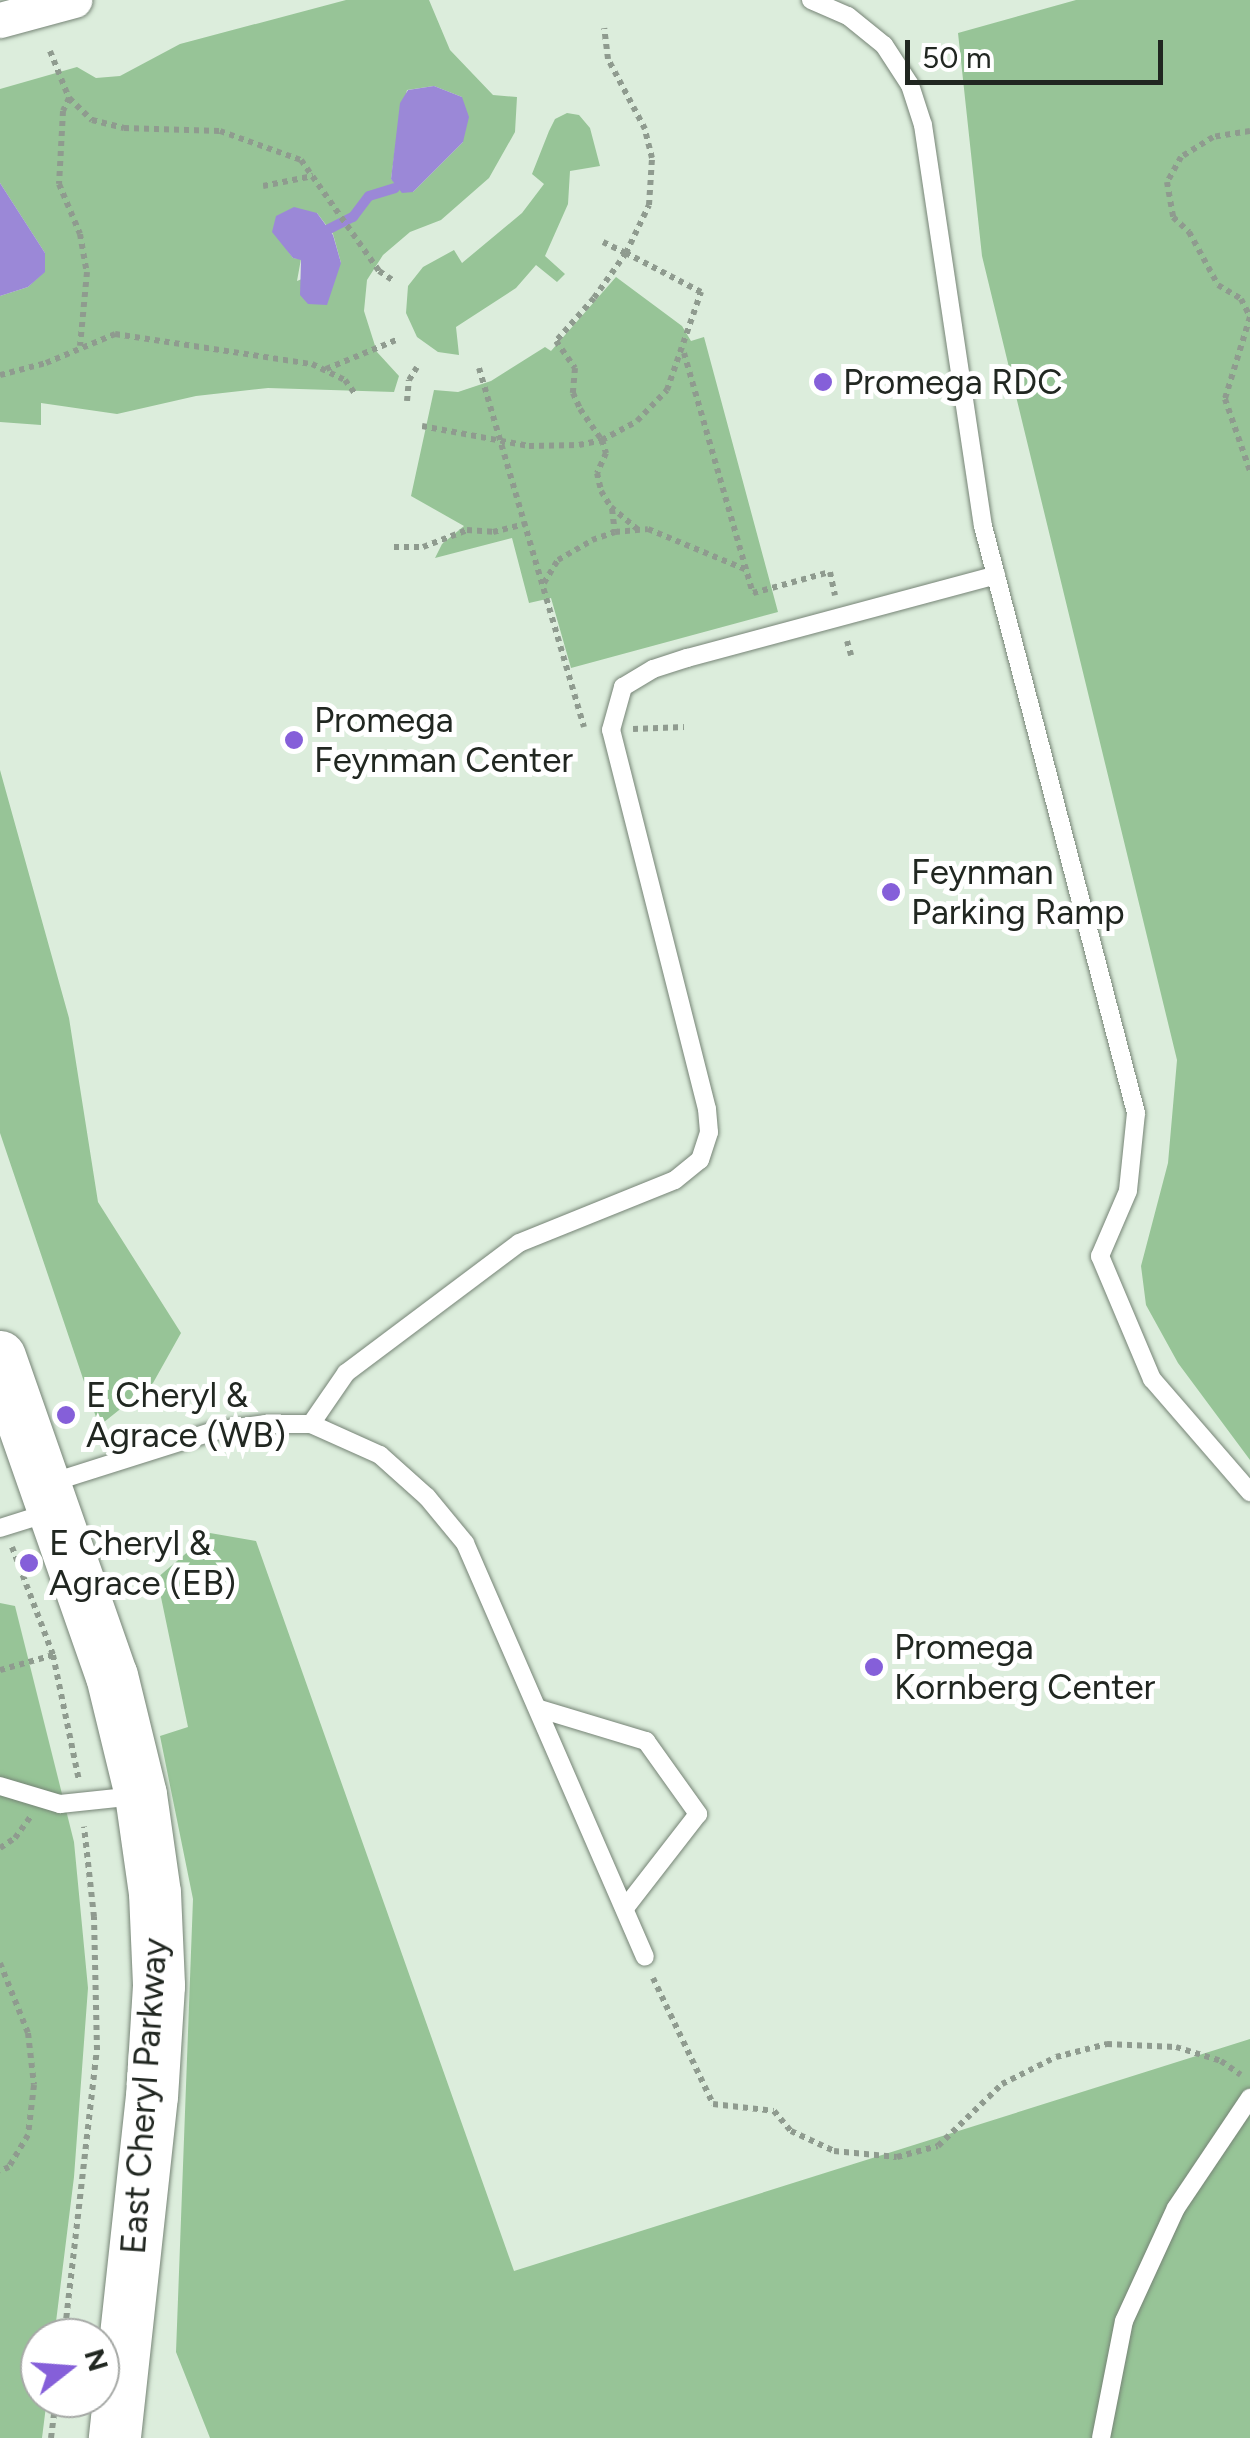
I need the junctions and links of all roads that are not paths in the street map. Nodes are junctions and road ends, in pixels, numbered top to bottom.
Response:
1 (74, 0) edge
2 (811, 0) edge
3 (0, 20) edge
4 (996, 575) junction
5 (0, 1356) edge
6 (310, 1424) junction
7 (1250, 1492) edge
8 (52, 1498) junction
9 (0, 1528) edge
10 (540, 1709) junction
11 (0, 1786) edge
12 (141, 1795) junction
13 (625, 1908) junction
14 (645, 1958) road end
15 (1250, 2098) edge
16 (114, 2438) edge
17 (1102, 2438) edge

1 - 3 street
2 - 4 lane
4 - 6 lane
4 - 7 lane
5 - 8 street, East Cheryl Parkway
6 - 8 lane
6 - 10 lane
8 - 9 lane
8 - 12 street, East Cheryl Parkway
10 - 13 lane
10 - 13 lane
11 - 12 lane
12 - 16 street, East Cheryl Parkway
13 - 14 lane
15 - 17 lane

